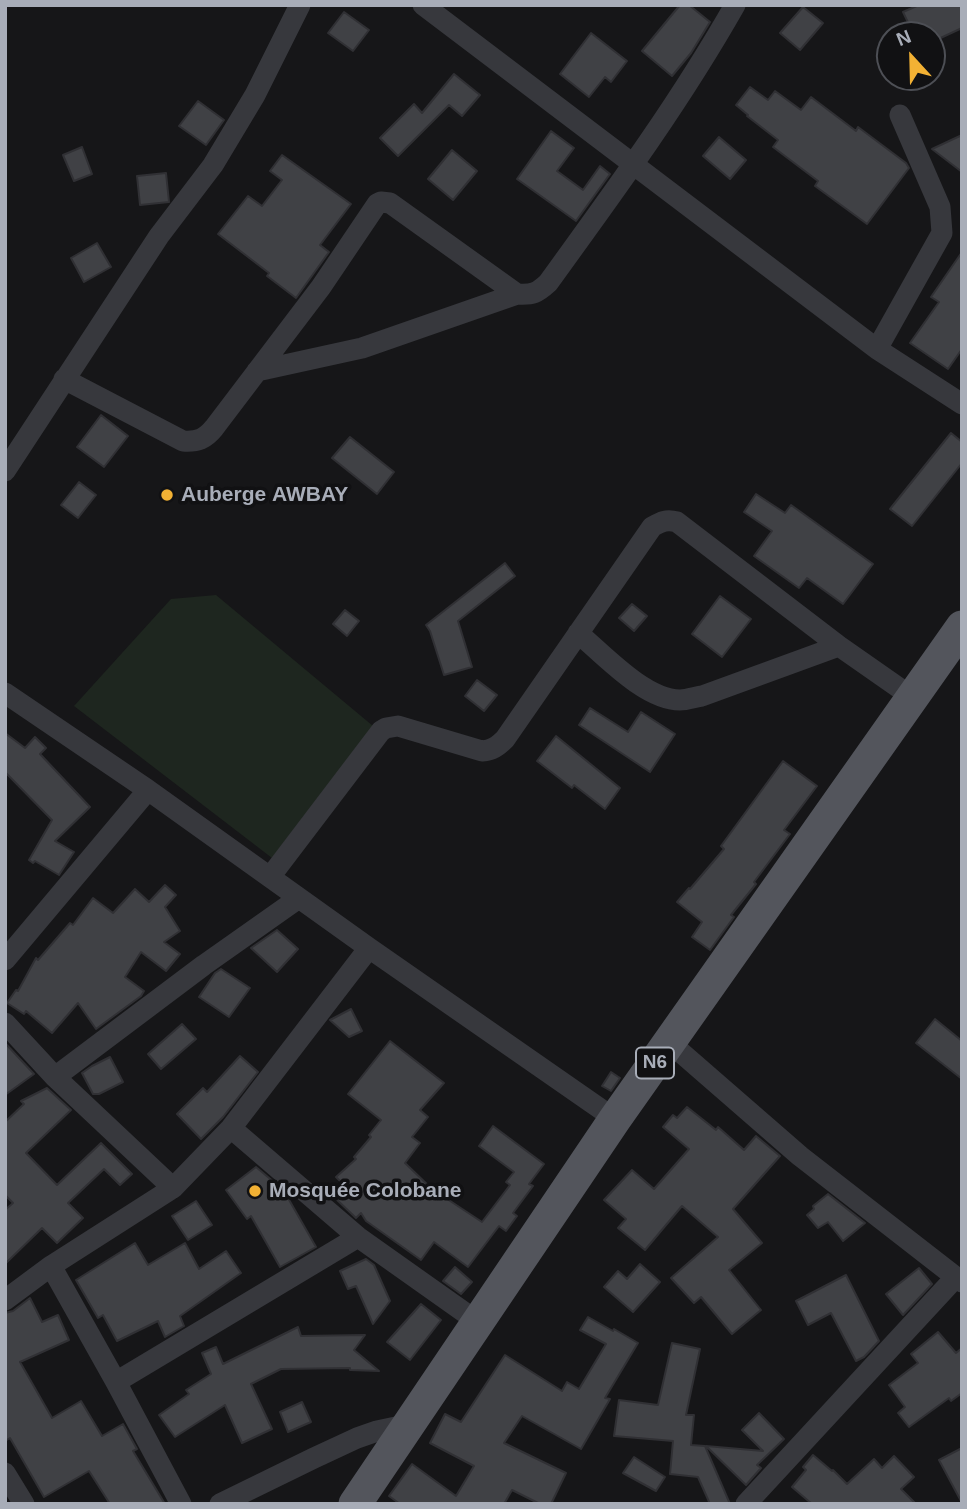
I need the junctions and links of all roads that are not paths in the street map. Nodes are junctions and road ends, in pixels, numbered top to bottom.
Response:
1 (300, 5) edge
2 (423, 5) edge
3 (735, 5) edge
4 (900, 116) dead end
5 (634, 165) junction
6 (517, 294) junction
7 (877, 349) junction
8 (257, 371) junction
9 (64, 379) junction
10 (962, 404) edge
11 (5, 471) edge
12 (962, 627) edge
13 (578, 633) junction
14 (839, 646) junction
15 (5, 693) edge
16 (912, 696) junction
17 (148, 790) junction
18 (270, 877) junction
19 (299, 898) junction
20 (369, 948) junction
21 (5, 960) edge
22 (5, 1023) edge
23 (669, 1042) junction
24 (54, 1077) junction
25 (615, 1119) junction
26 (231, 1128) junction
27 (173, 1188) junction
28 (358, 1237) junction
29 (51, 1266) junction
30 (958, 1280) edge
31 (5, 1300) edge
32 (478, 1322) junction
33 (116, 1382) junction
34 (410, 1424) junction
35 (6, 1473) edge
36 (9, 1504) edge
37 (24, 1504) edge
38 (181, 1504) edge
39 (220, 1504) edge
40 (355, 1504) edge
41 (746, 1504) edge

1 - 9 street
2 - 5 street
3 - 5 street
4 - 7 street
5 - 6 street
5 - 7 street
6 - 8 street
6 - 8 street
7 - 10 street
8 - 9 street
9 - 11 street
12 - 16 main road, N6
13 - 14 street
13 - 14 street
13 - 18 street
14 - 16 street
15 - 17 street
16 - 23 main road, N6
17 - 18 street
17 - 21 street
18 - 19 street
19 - 20 street
19 - 24 street
20 - 25 street
20 - 26 street
22 - 24 street
23 - 25 main road, N6
23 - 30 street
24 - 27 street
25 - 32 main road, N6
26 - 27 street
26 - 28 street
27 - 29 street
28 - 32 street
28 - 33 street
29 - 31 street
29 - 33 street
30 - 41 street
32 - 34 main road, N6
33 - 38 street
34 - 39 street
34 - 40 main road, N6
35 - 36 street
35 - 37 street

